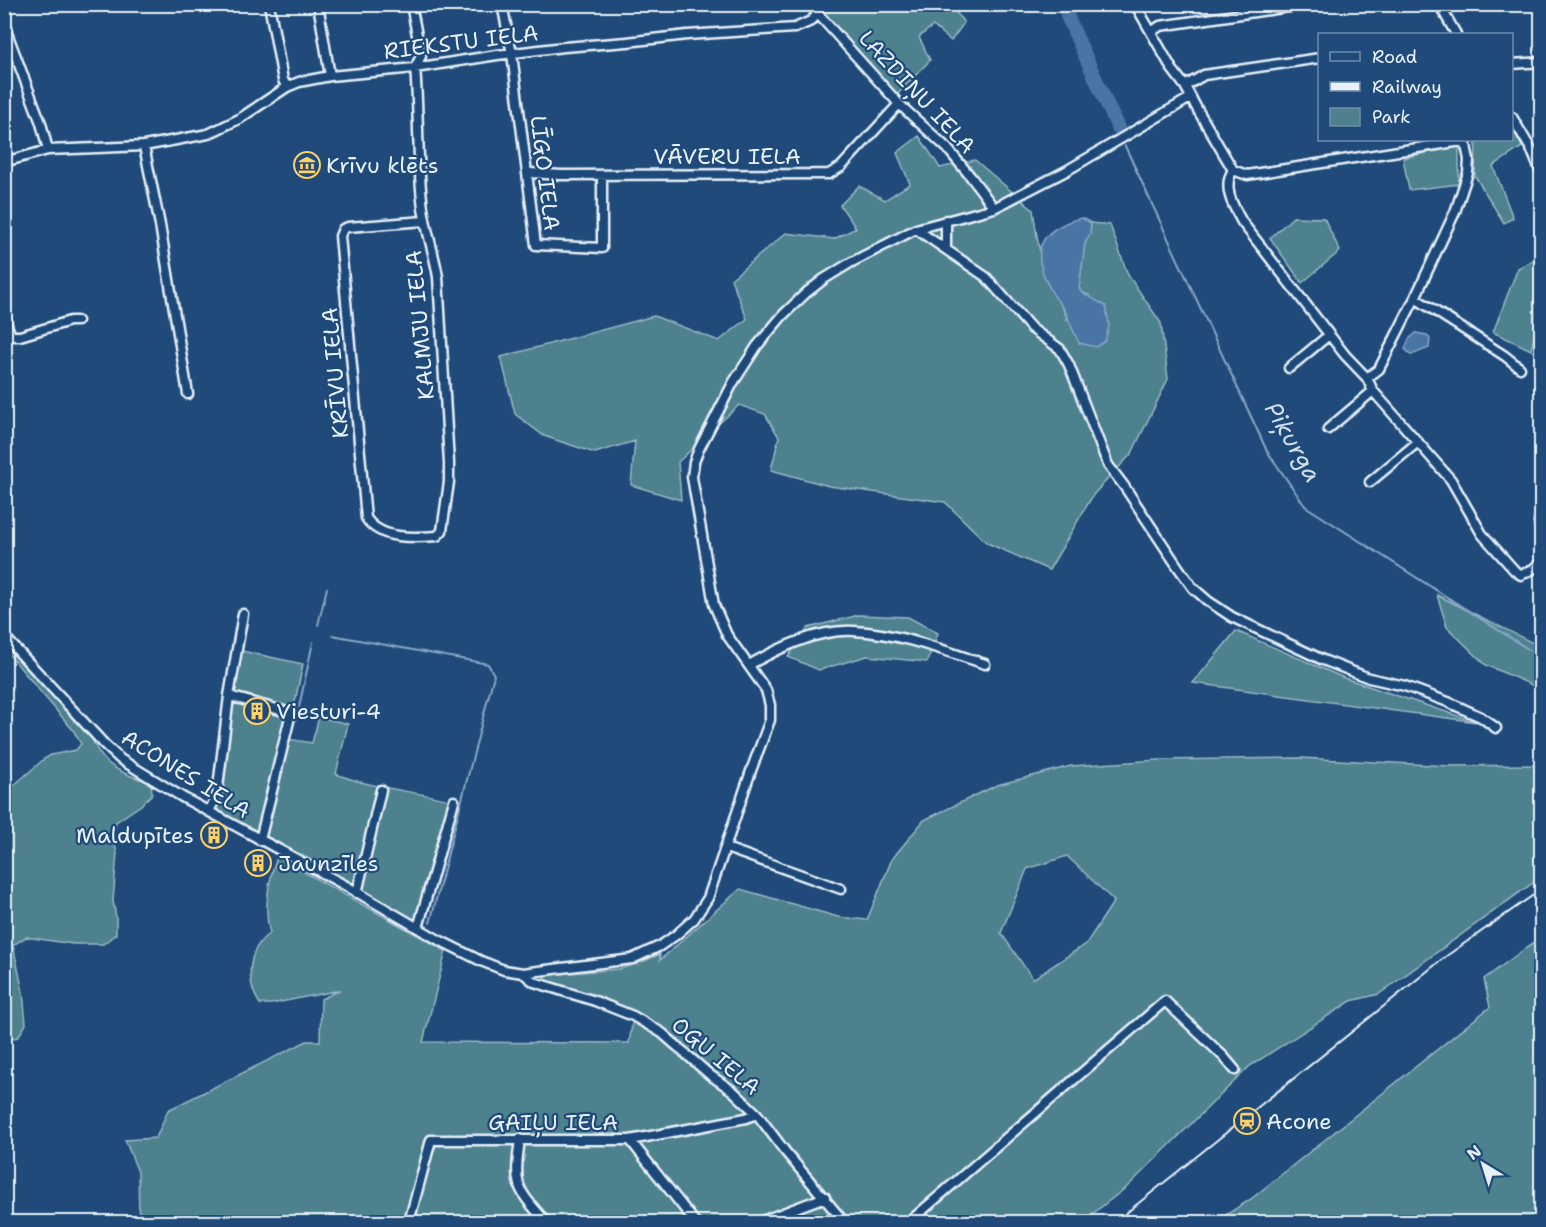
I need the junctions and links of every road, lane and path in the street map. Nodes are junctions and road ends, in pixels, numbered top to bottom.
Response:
1 (269, 4) edge
2 (318, 4) edge
3 (411, 4) edge
4 (502, 4) edge
5 (809, 4) edge
6 (1135, 4) edge
7 (1310, 4) edge
8 (1439, 4) edge
9 (817, 15) junction
10 (4, 25) edge
11 (1151, 32) junction
12 (1452, 33) edge
13 (512, 54) junction
14 (1318, 58) edge
15 (1542, 62) edge
16 (1513, 64) edge
17 (415, 68) junction
18 (330, 76) junction
19 (1185, 86) junction
20 (287, 87) junction
21 (1190, 98) junction
22 (899, 104) junction
23 (1515, 128) edge
24 (1460, 141) edge
25 (1466, 141) edge
26 (144, 146) junction
27 (48, 150) junction
28 (4, 162) edge
29 (1233, 170) junction
30 (527, 171) junction
31 (602, 175) junction
32 (1542, 175) edge
33 (994, 208) junction
34 (946, 220) junction
35 (424, 221) junction
36 (916, 229) junction
37 (946, 249) junction
38 (1415, 298) junction
39 (4, 310) edge
40 (77, 321) dead end
41 (1329, 335) junction
42 (1289, 368) dead end
43 (1520, 368) dead end
44 (1367, 378) junction
45 (1372, 391) junction
46 (188, 394) dead end
47 (1328, 429) dead end
48 (1418, 442) junction
49 (1370, 482) dead end
50 (1542, 508) edge
51 (437, 536) joint
52 (1542, 540) edge
53 (1542, 562) edge
54 (243, 614) dead end
55 (4, 636) edge
56 (985, 664) dead end
57 (749, 665) junction
58 (229, 696) junction
59 (1496, 728) dead end
60 (381, 790) dead end
61 (454, 801) dead end
62 (209, 811) junction
63 (260, 840) junction
64 (726, 848) junction
65 (841, 889) dead end
66 (357, 893) junction
67 (418, 928) junction
68 (523, 973) junction
69 (1235, 1070) dead end
70 (757, 1114) junction
71 (520, 1139) junction
72 (630, 1140) junction
73 (825, 1197) junction
74 (409, 1222) edge
75 (546, 1222) edge
76 (695, 1222) edge
77 (759, 1222) edge
78 (844, 1222) edge
79 (909, 1222) edge

1 - 20 street
2 - 18 street
3 - 17 street, KALMJU IELA
4 - 13 street, LĪGO IELA
5 - 9 street, LAZDIŅU IELA
6 - 11 street
7 - 11 street
8 - 12 street
9 - 13 street, RIEKSTU IELA
9 - 22 street, LAZDIŅU IELA
10 - 27 street
11 - 19 street
13 - 17 street, RIEKSTU IELA
13 - 30 street, LĪGO IELA
14 - 19 street
15 - 16 street
17 - 18 street, RIEKSTU IELA
17 - 35 street, KALMJU IELA
18 - 20 street, RIEKSTU IELA
19 - 21 street
20 - 26 street, RIEKSTU IELA
21 - 29 street
21 - 33 street
22 - 31 street, VĀVERU IELA
22 - 33 street, LAZDIŅU IELA
23 - 32 street
24 - 29 street
25 - 38 street
26 - 27 street, RIEKSTU IELA
26 - 46 street
27 - 28 street, RIEKSTU IELA
29 - 41 street
30 - 31 street, VĀVERU IELA
30 - 31 street, LĪGO IELA
33 - 34 street
34 - 36 street
34 - 37 street
35 - 51 street, KALMJU IELA
35 - 51 street, KRĪVU IELA
36 - 37 street
36 - 57 street
37 - 59 street
38 - 43 street
38 - 44 street
39 - 40 street
41 - 42 street
41 - 44 street
44 - 45 street
45 - 47 street
45 - 48 street
48 - 49 street
48 - 53 street
50 - 52 street
54 - 58 street
55 - 62 street, ACONES IELA
56 - 57 street
57 - 64 street
58 - 62 street
58 - 63 street
60 - 66 street
61 - 67 street
62 - 63 street, ACONES IELA
63 - 66 street, ACONES IELA
64 - 65 street
64 - 68 street
66 - 67 street, ACONES IELA
67 - 68 street, ACONES IELA
68 - 70 street, OGU IELA
69 - 79 street
70 - 72 street, GAIĻU IELA
70 - 73 street, OGU IELA
71 - 72 street, GAIĻU IELA
71 - 74 street, GAIĻU IELA
71 - 75 street
72 - 76 street
73 - 77 street
73 - 78 street, OGU IELA

